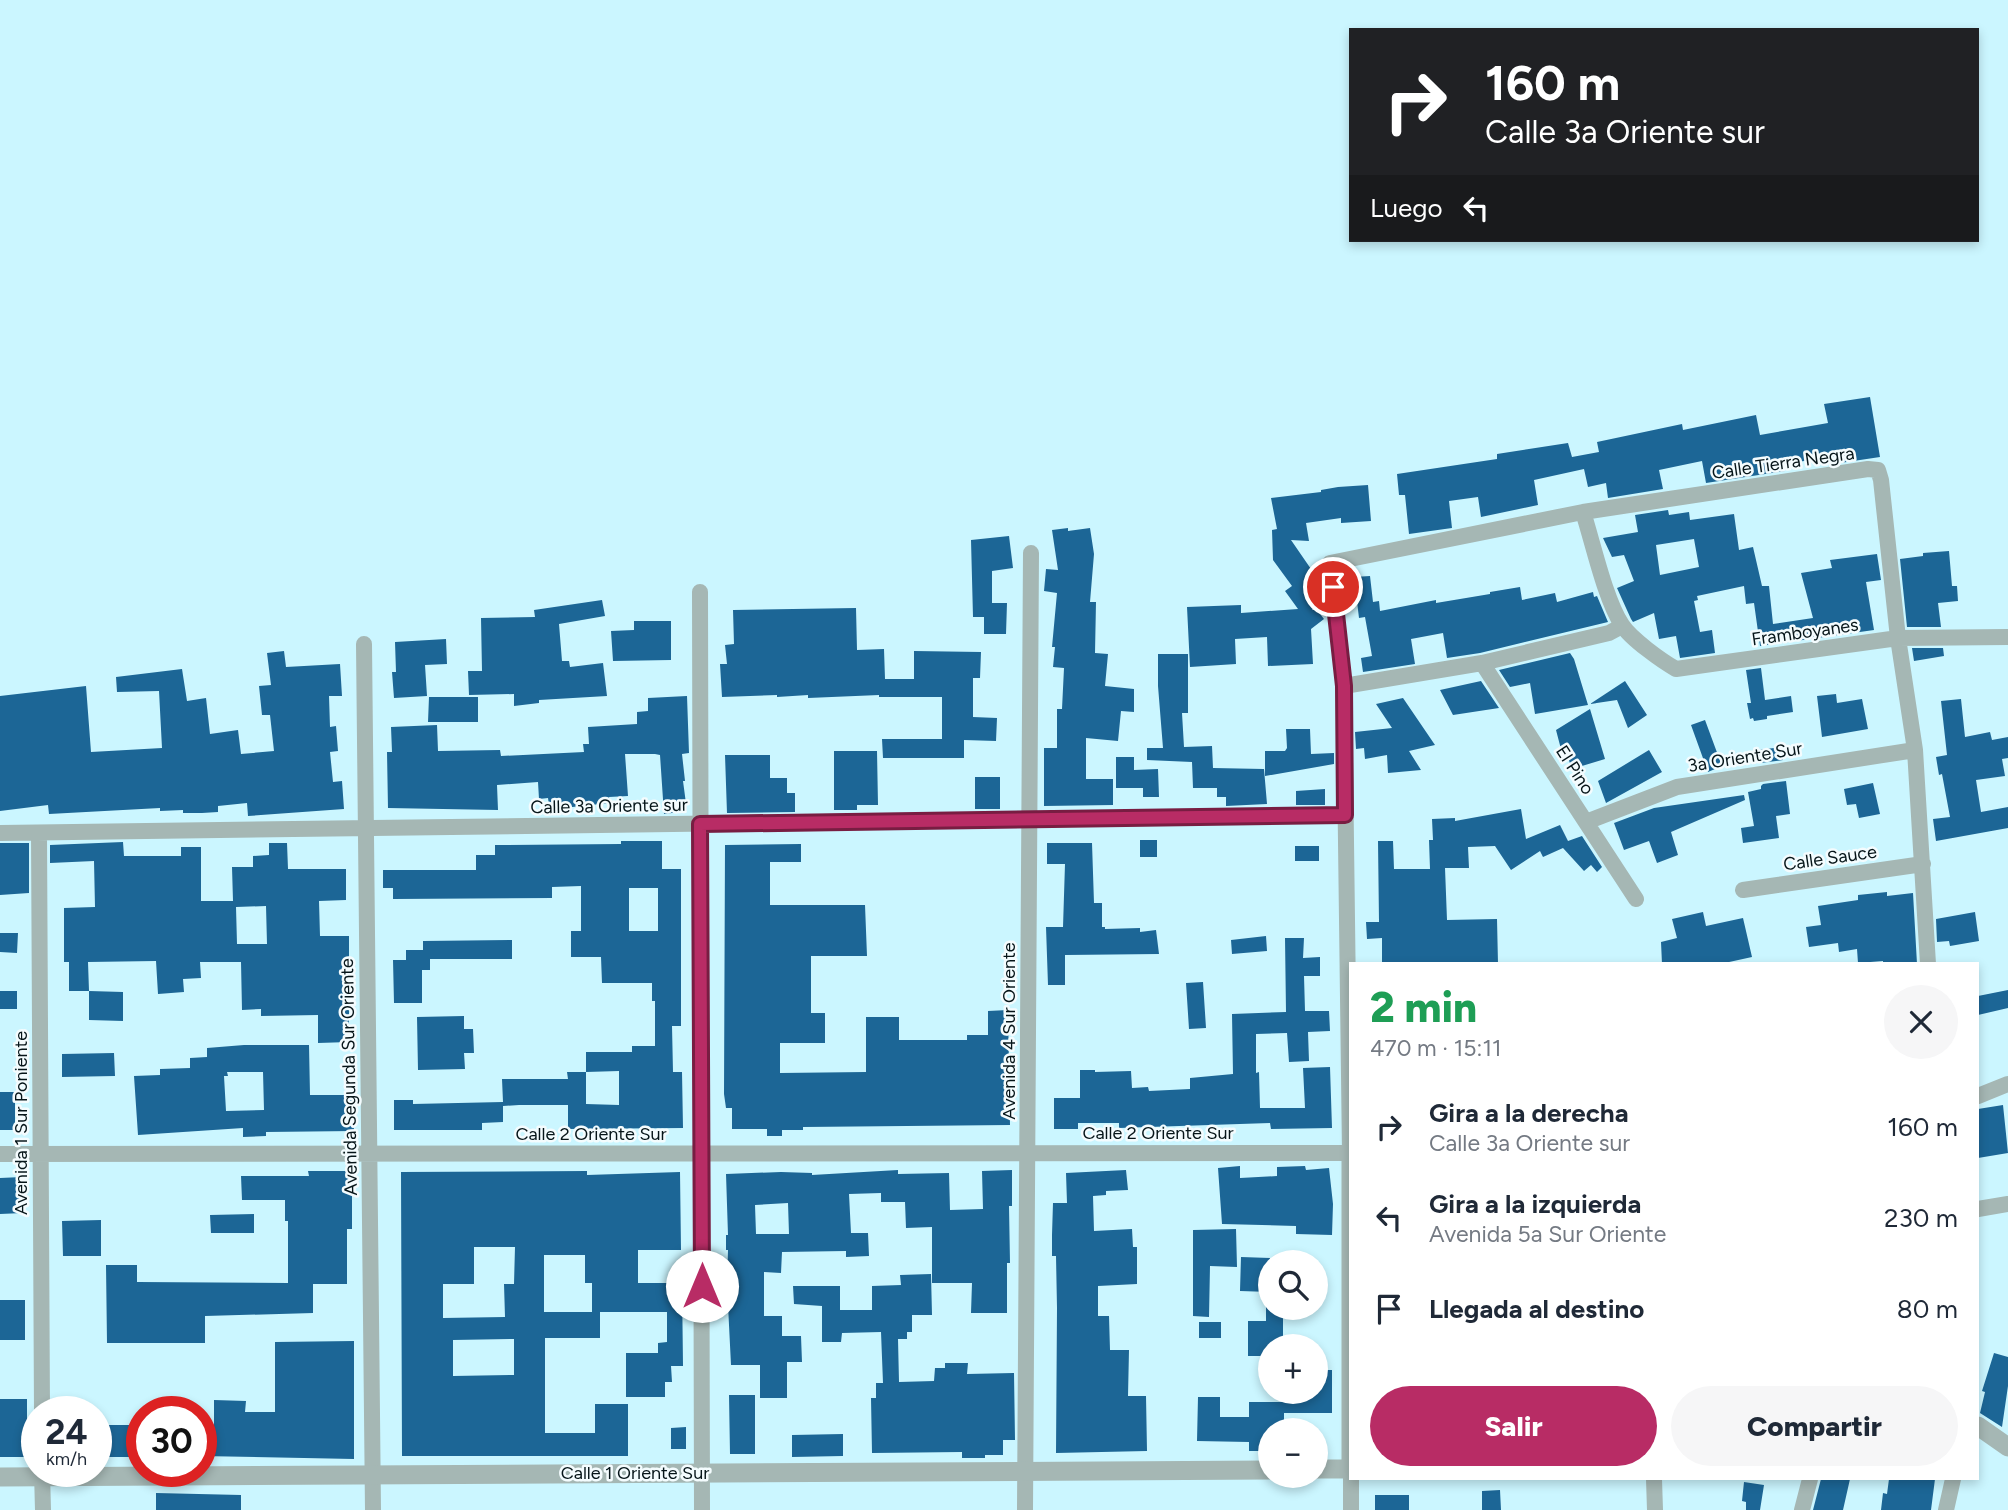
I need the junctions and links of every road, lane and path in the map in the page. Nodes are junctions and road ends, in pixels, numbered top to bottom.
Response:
1 (1583, 512) junction
2 (1031, 553) dead end
3 (700, 592) dead end
4 (1622, 626) junction
5 (2008, 636) edge
6 (1898, 638) junction
7 (364, 644) dead end
8 (1482, 663) junction
9 (1344, 686) junction
10 (1915, 750) junction
11 (1345, 815) junction
12 (1029, 819) junction
13 (1586, 822) junction
14 (700, 824) junction
15 (366, 828) junction
16 (0, 833) edge
17 (39, 833) junction
18 (1923, 864) junction
19 (1743, 890) dead end
20 (1636, 898) dead end
21 (1928, 962) edge
22 (2008, 1084) edge
23 (1349, 1085) edge
24 (1979, 1096) edge
25 (40, 1153) junction
26 (369, 1153) junction
27 (701, 1153) junction
28 (1027, 1153) junction
29 (1349, 1153) edge
30 (0, 1154) edge
31 (2008, 1205) edge
32 (1979, 1209) edge
33 (42, 1396) edge
34 (1979, 1427) edge
35 (2008, 1447) edge
36 (1328, 1469) edge
37 (1349, 1469) edge
38 (1258, 1470) edge
39 (1025, 1471) junction
40 (702, 1472) junction
41 (112, 1474) edge
42 (372, 1474) junction
43 (21, 1476) edge
44 (0, 1477) edge
45 (1351, 1480) edge
46 (1654, 1480) edge
47 (1810, 1480) edge
48 (1953, 1480) edge
49 (42, 1487) edge
50 (43, 1510) edge
51 (373, 1510) edge
52 (702, 1510) edge
53 (1025, 1510) edge
54 (1351, 1510) edge
55 (1655, 1510) edge
56 (1802, 1510) edge
57 (1946, 1510) edge

1 - 4 street, Framboyanes
1 - 6 street, Calle Tierra Negra
1 - 9 street, Calle Tierra Negra
2 - 12 street, Avenida 4 Sur Oriente
3 - 14 street
4 - 6 street, Framboyanes
4 - 8 street
5 - 6 street, Framboyanes
6 - 10 street, Calle Tierra Negra
7 - 15 street, Avenida Segunda Sur Oriente
8 - 9 street
8 - 13 street, El Pino
9 - 11 street
10 - 13 street, 3a Oriente Sur
10 - 18 street, Calle Tierra Negra
11 - 12 street, Calle 3a Oriente sur
11 - 23 street
12 - 14 street, Calle 3a Oriente sur
12 - 28 street, Avenida 4 Sur Oriente
13 - 20 street, El Pino
14 - 15 street, Calle 3a Oriente sur
14 - 27 street
15 - 17 street, Calle 3a Oriente sur
15 - 26 street, Avenida Segunda Sur Oriente
16 - 17 street, Calle 3a Oriente sur
17 - 25 street, Avenida 1 Sur Poniente
18 - 19 street, Calle Sauce
18 - 21 street, Calle Tierra Negra
22 - 24 street
25 - 26 street, Calle 2 Oriente Sur
25 - 30 street, Calle 2 Oriente Sur
25 - 33 street, Avenida 1 Sur Poniente
26 - 27 street, Calle 2 Oriente Sur
26 - 42 street, Avenida Segunda Sur Oriente
27 - 28 street, Calle 2 Oriente Sur
27 - 40 street
28 - 29 street, Calle 2 Oriente Sur
28 - 39 street, Avenida 4 Sur Oriente
31 - 32 street
34 - 35 street
36 - 37 street
38 - 39 street, Calle 1 Oriente Sur
39 - 40 street, Calle 1 Oriente Sur
39 - 53 street, Avenida 4 Sur Oriente
40 - 42 street, Calle 1 Oriente Sur
40 - 52 street
41 - 42 street, Calle 1 Oriente Sur
42 - 51 street, Avenida Segunda Sur Oriente
43 - 44 street, Calle 1 Oriente Sur
45 - 54 street
46 - 55 street
47 - 56 street
48 - 57 street
49 - 50 street

